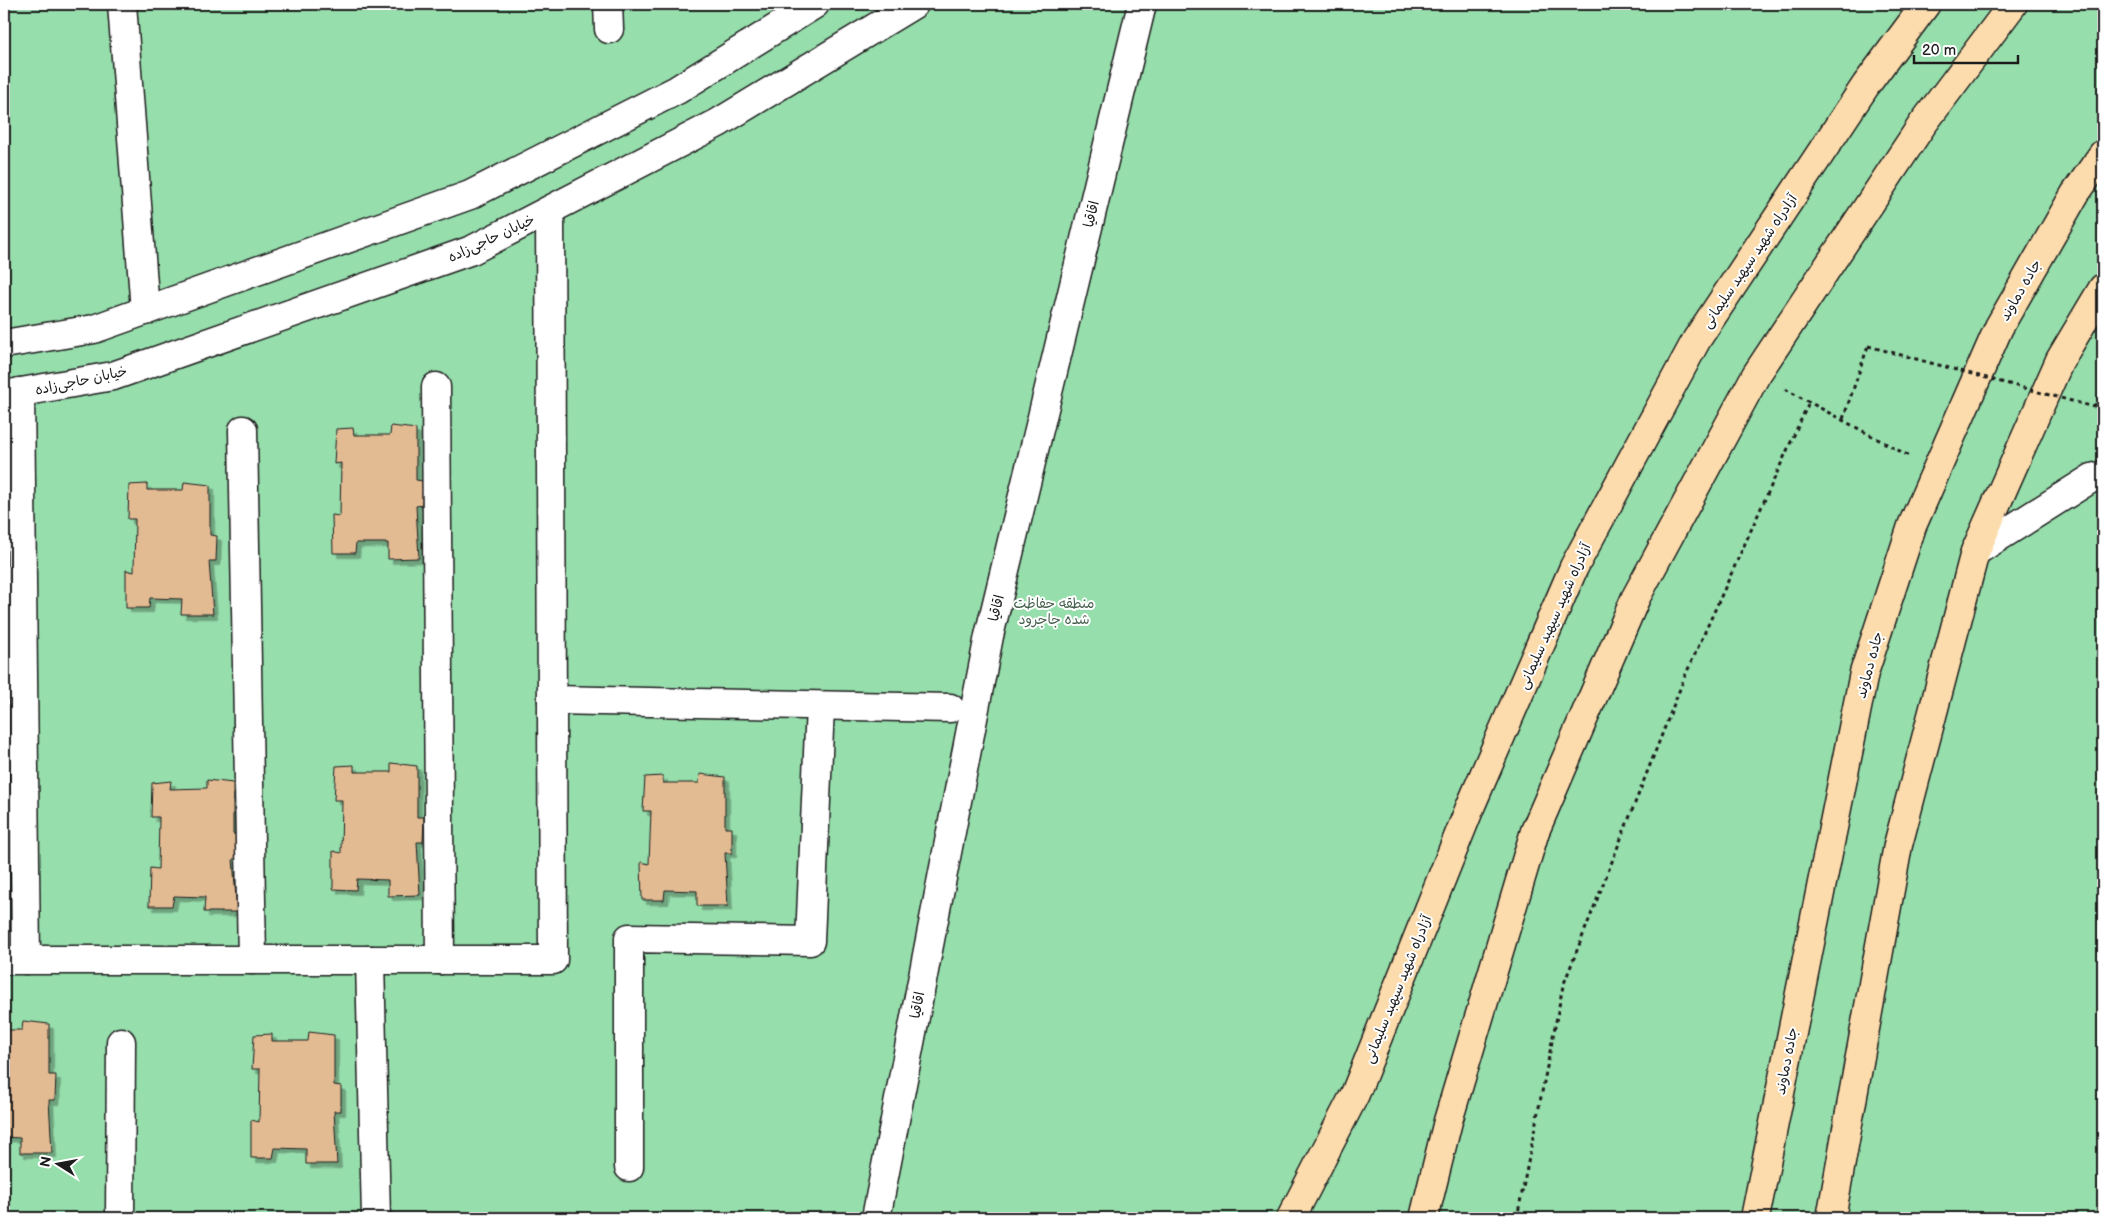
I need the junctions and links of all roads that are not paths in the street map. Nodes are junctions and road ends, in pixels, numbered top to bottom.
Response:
1 (122, 4) edge
2 (816, 4) edge
3 (914, 4) edge
4 (1142, 4) edge
5 (1926, 4) edge
6 (2013, 4) edge
7 (776, 17) edge
8 (2103, 154) edge
9 (550, 210) junction
10 (2103, 288) edge
11 (145, 311) junction
12 (4, 344) edge
13 (436, 387) dead end
14 (12, 393) edge
15 (243, 430) dead end
16 (2099, 471) edge
17 (1975, 552) junction
18 (552, 700) junction
19 (820, 706) junction
20 (13, 708) edge
21 (950, 708) dead end
22 (15, 960) edge
23 (252, 960) junction
24 (370, 960) junction
25 (440, 960) junction
26 (121, 1042) dead end
27 (629, 1166) dead end
28 (120, 1218) edge
29 (376, 1218) edge
30 (876, 1218) edge
31 (1291, 1218) edge
32 (1424, 1218) edge
33 (1755, 1218) edge
34 (1831, 1218) edge

1 - 11 street
2 - 7 street
3 - 9 street, خیابان حاجی‌زاده
4 - 30 street, اقاقیا
5 - 31 highway, آزادراه شهید سپهبد سلیمانی
6 - 32 highway
7 - 11 street
8 - 33 highway, جاده دماوند
9 - 14 street, خیابان حاجی‌زاده
9 - 18 street
10 - 17 highway
11 - 12 street
13 - 25 street
14 - 20 street
15 - 23 street
16 - 17 street
17 - 34 highway
18 - 19 street
18 - 25 street
19 - 21 street
19 - 27 street
20 - 22 street
22 - 23 street
23 - 24 street
24 - 25 street
24 - 29 street
26 - 28 street

